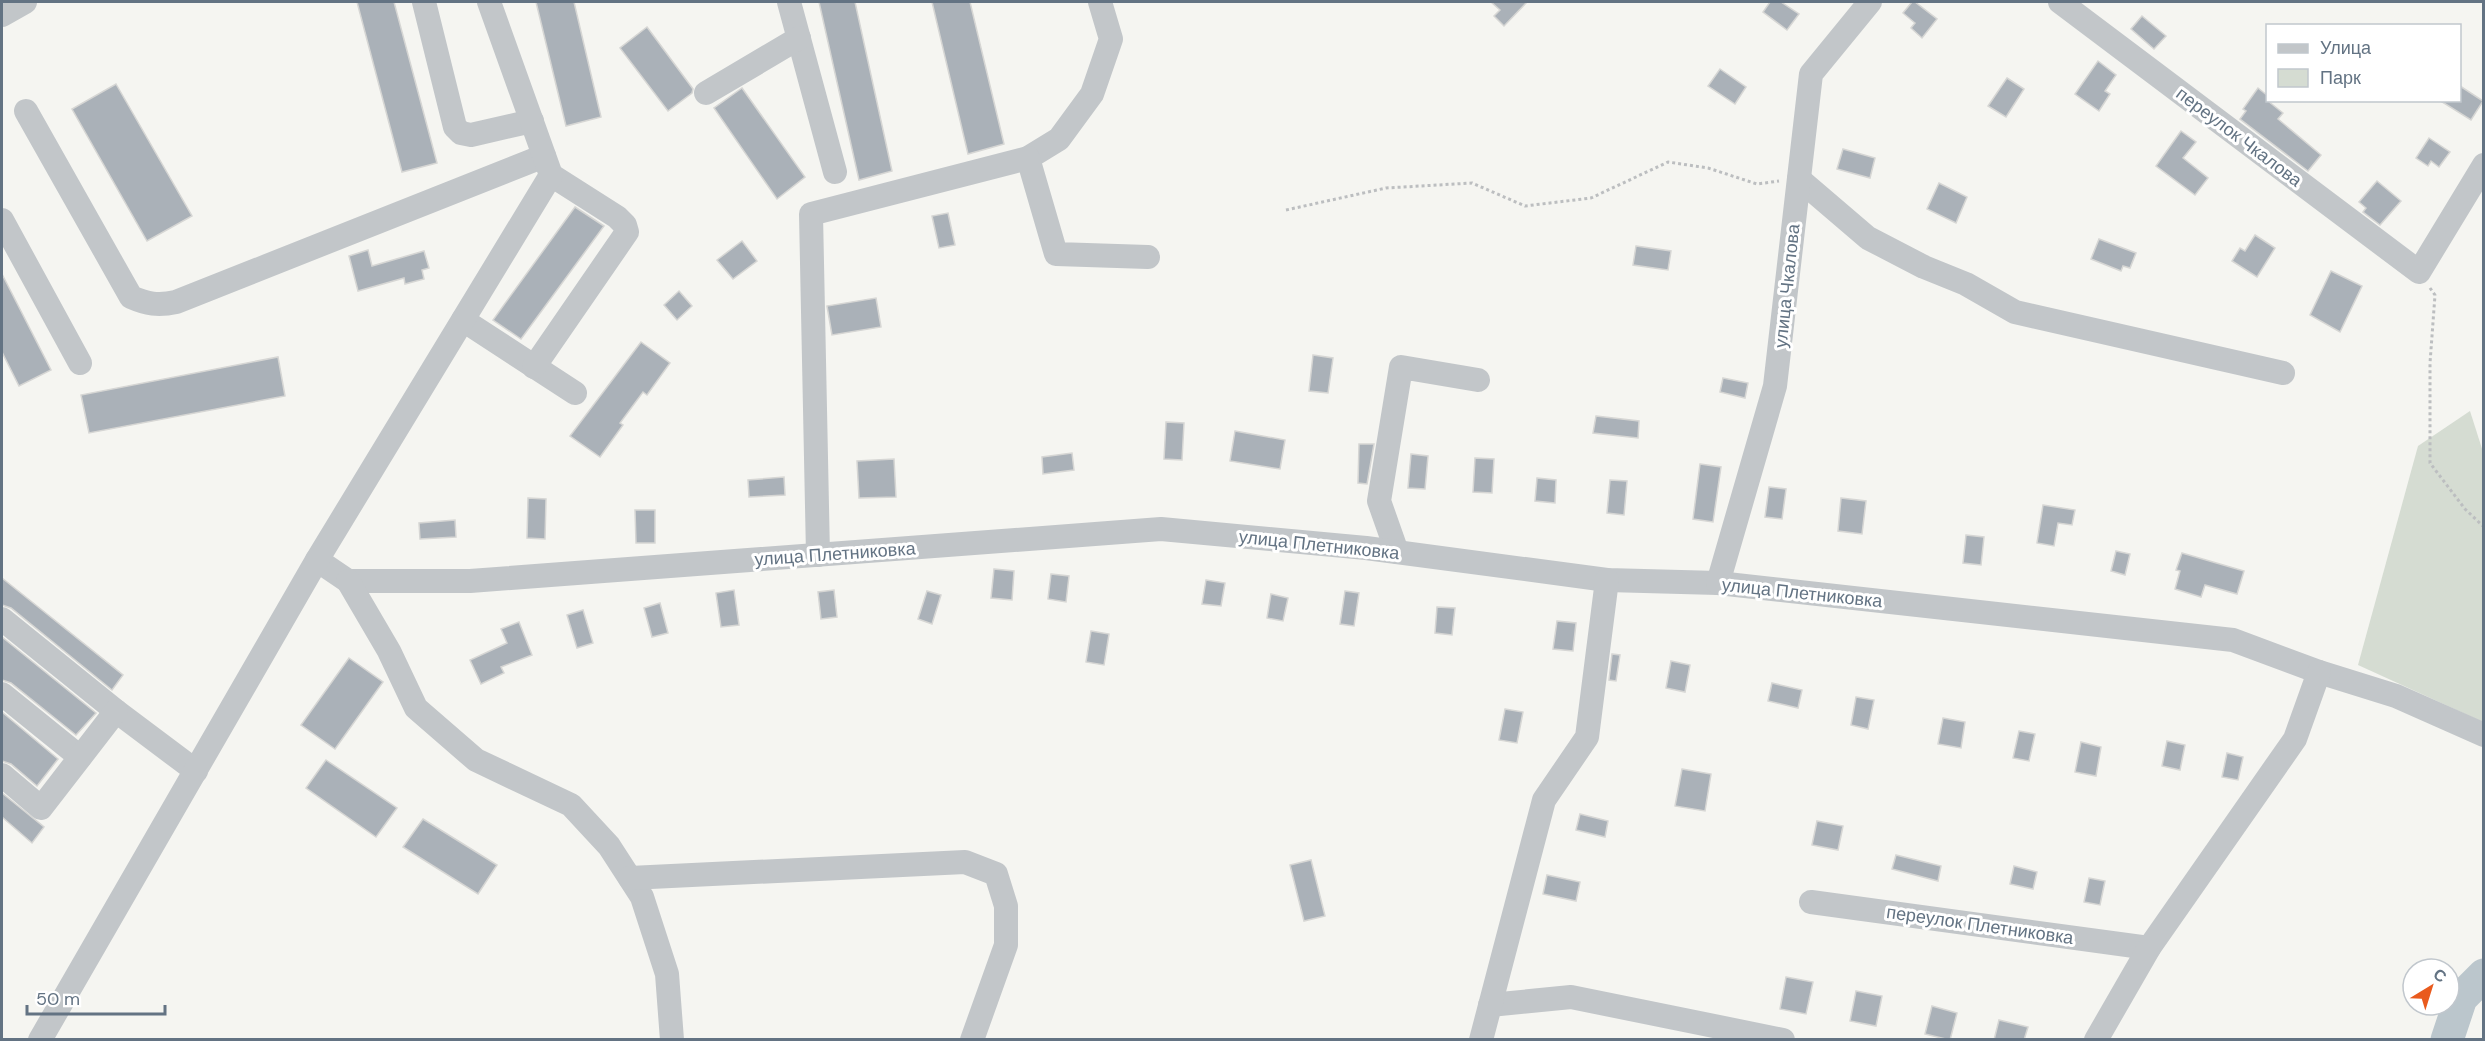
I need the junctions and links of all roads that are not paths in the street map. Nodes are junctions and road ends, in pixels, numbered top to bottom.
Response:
1 (25, 2) edge
2 (424, 2) edge
3 (489, 2) edge
4 (789, 2) edge
5 (1100, 2) edge
6 (1870, 2) edge
7 (2060, 2) edge
8 (2, 15) edge
9 (799, 38) junction
10 (706, 93) dead end
11 (26, 111) dead end
12 (532, 121) junction
13 (1028, 158) junction
14 (2484, 165) edge
15 (548, 166) junction
16 (835, 172) dead end
17 (1799, 179) junction
18 (2, 220) edge
19 (1148, 257) dead end
20 (463, 320) junction
21 (80, 363) dead end
22 (534, 367) junction
23 (2283, 373) dead end
24 (1478, 380) dead end
25 (575, 393) dead end
26 (1397, 552) junction
27 (818, 555) junction
28 (317, 560) junction
29 (1607, 580) junction
30 (348, 581) junction
31 (1718, 583) junction
32 (2, 619) edge
33 (2319, 672) junction
34 (2, 694) edge
35 (116, 711) junction
36 (2484, 735) edge
37 (80, 757) junction
38 (196, 771) junction
39 (2, 775) edge
40 (630, 878) junction
41 (1811, 902) dead end
42 (2149, 948) junction
43 (1490, 1005) junction
44 (1769, 1038) edge
45 (40, 1040) edge
46 (672, 1040) edge
47 (972, 1040) edge
48 (1481, 1040) edge
49 (2096, 1040) edge

1 - 8 street
2 - 12 street
3 - 12 street
4 - 9 street
5 - 13 street
6 - 17 street, улица Чкалова
7 - 14 street, переулок Чкалова
9 - 10 street
9 - 16 street
11 - 15 street
12 - 15 street
13 - 19 street
13 - 27 street
15 - 20 street
15 - 22 street
17 - 23 street
17 - 31 street, улица Чкалова
18 - 21 street
20 - 22 street
20 - 28 street
22 - 25 street
24 - 26 street
26 - 27 street, улица Плетниковка
26 - 29 street, улица Плетниковка
27 - 30 street, улица Плетниковка
28 - 30 street
28 - 38 street
29 - 31 street, улица Плетниковка
29 - 43 street
30 - 40 street
31 - 33 street, улица Плетниковка
32 - 35 street
33 - 36 street, улица Плетниковка
33 - 42 street
34 - 37 street
35 - 37 street
35 - 38 street
37 - 39 street
38 - 45 street
40 - 46 street
40 - 47 street
41 - 42 street, переулок Плетниковка
42 - 49 street
43 - 44 street
43 - 48 street

